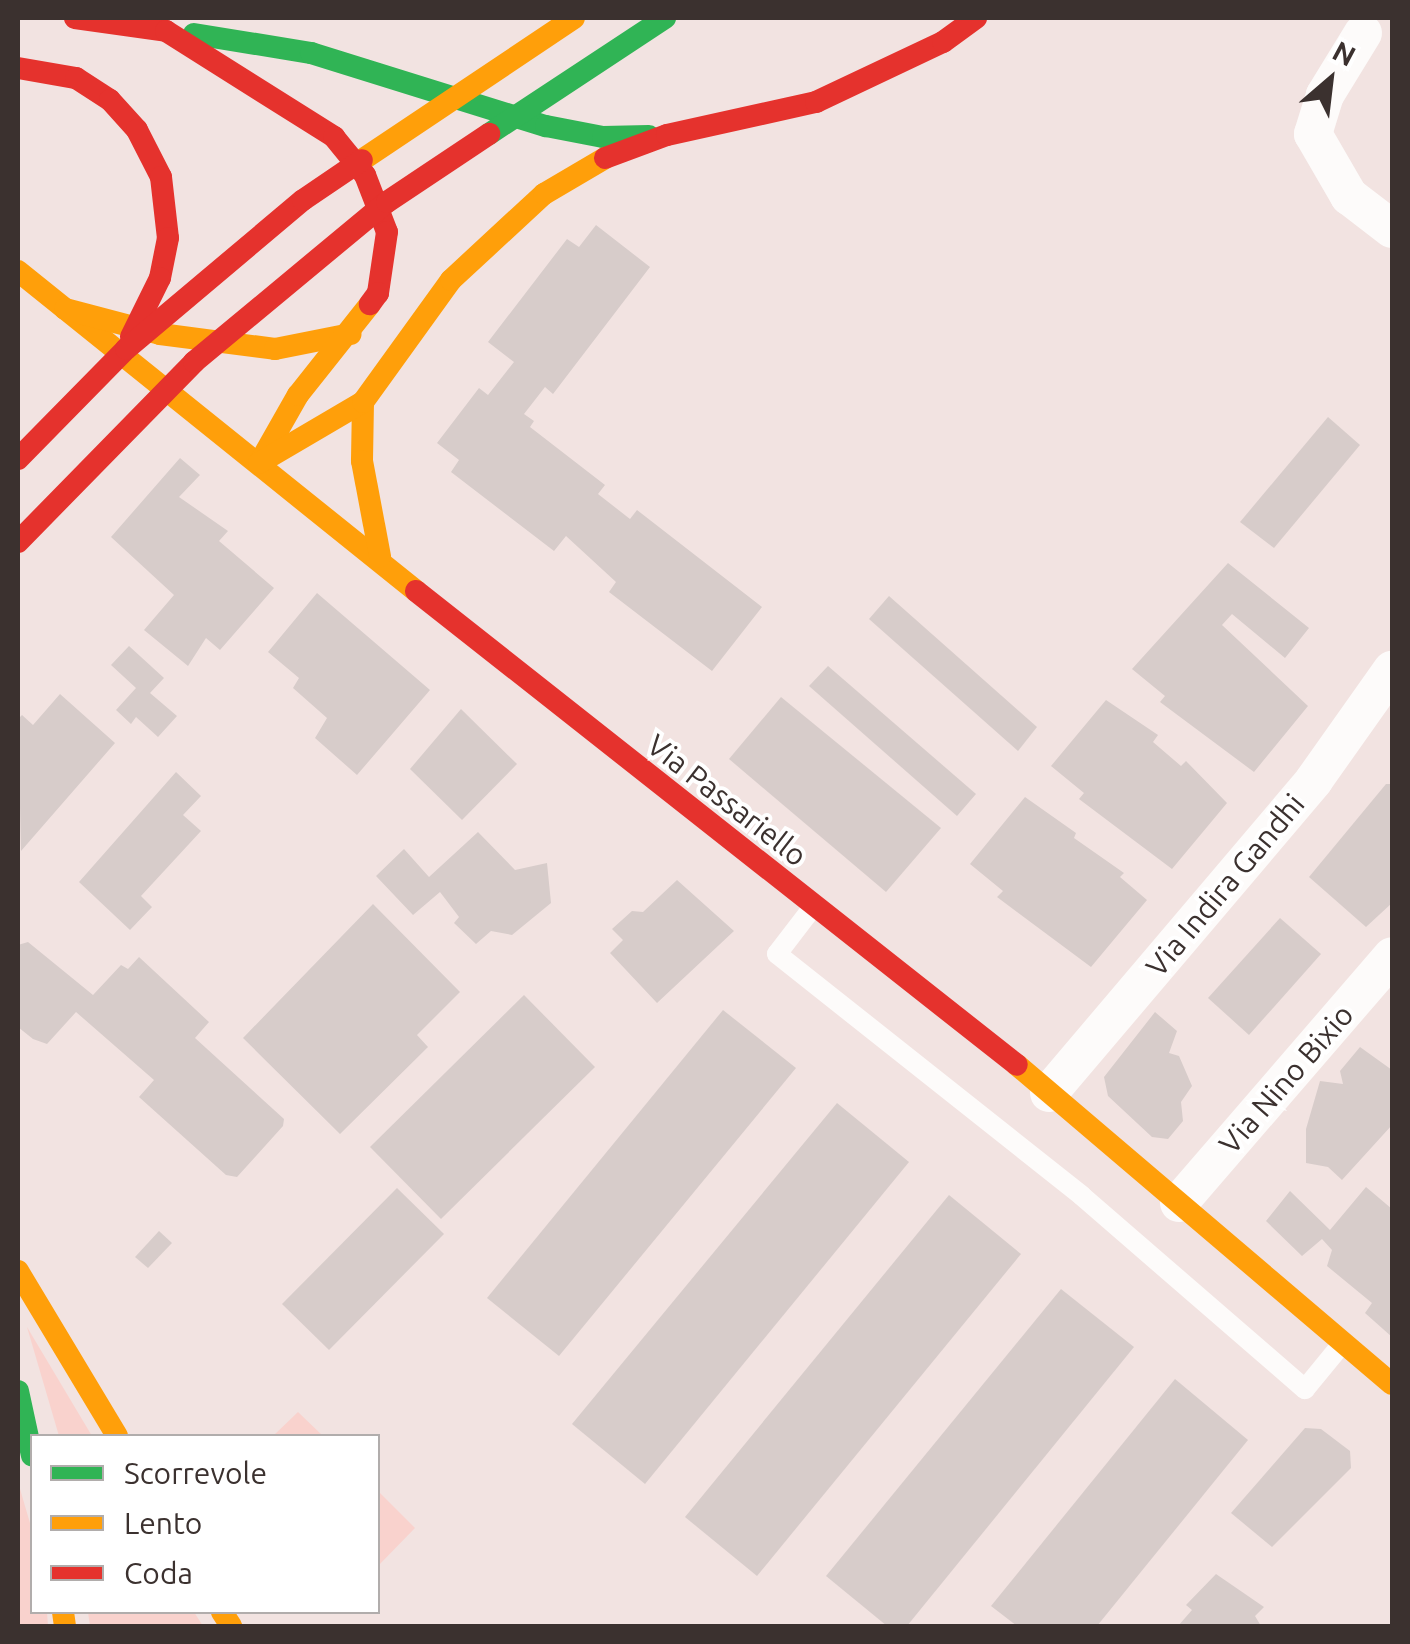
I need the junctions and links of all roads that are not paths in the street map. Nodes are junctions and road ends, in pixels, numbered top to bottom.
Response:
1 (75, 18) edge
2 (574, 18) edge
3 (665, 18) edge
4 (976, 18) edge
5 (166, 31) junction
6 (1363, 33) dead end
7 (18, 68) edge
8 (667, 135) junction
9 (1392, 229) edge
10 (18, 271) edge
11 (65, 309) junction
12 (351, 334) junction
13 (126, 349) junction
14 (363, 402) junction
15 (18, 459) edge
16 (259, 464) junction
17 (18, 542) edge
18 (380, 556) junction
19 (1392, 670) edge
20 (814, 906) junction
21 (1392, 956) edge
22 (1048, 1094) junction
23 (1179, 1203) junction
24 (18, 1271) edge
25 (1342, 1344) junction
26 (1392, 1384) edge
27 (18, 1391) edge
28 (20, 1412) edge
29 (115, 1434) edge
30 (30, 1449) edge

1 - 5 main road
2 - 13 main road
3 - 17 main road
4 - 8 main road
5 - 8 main road
5 - 12 main road
6 - 9 street
7 - 13 main road
8 - 14 main road
10 - 11 main road, Via Passariello
11 - 12 main road
11 - 16 main road, Via Passariello
12 - 16 main road
13 - 15 main road
14 - 16 main road
14 - 18 main road
16 - 18 main road, Via Passariello
18 - 20 main road, Via Passariello
19 - 22 street, Via Indira Gandhi
20 - 22 main road, Via Passariello
20 - 25 lane
21 - 23 street, Via Nino Bixio
22 - 23 main road, Via Passariello
23 - 25 main road, Via Passariello
24 - 29 main road
25 - 26 main road, Via Passariello
27 - 28 main road
28 - 30 main road

